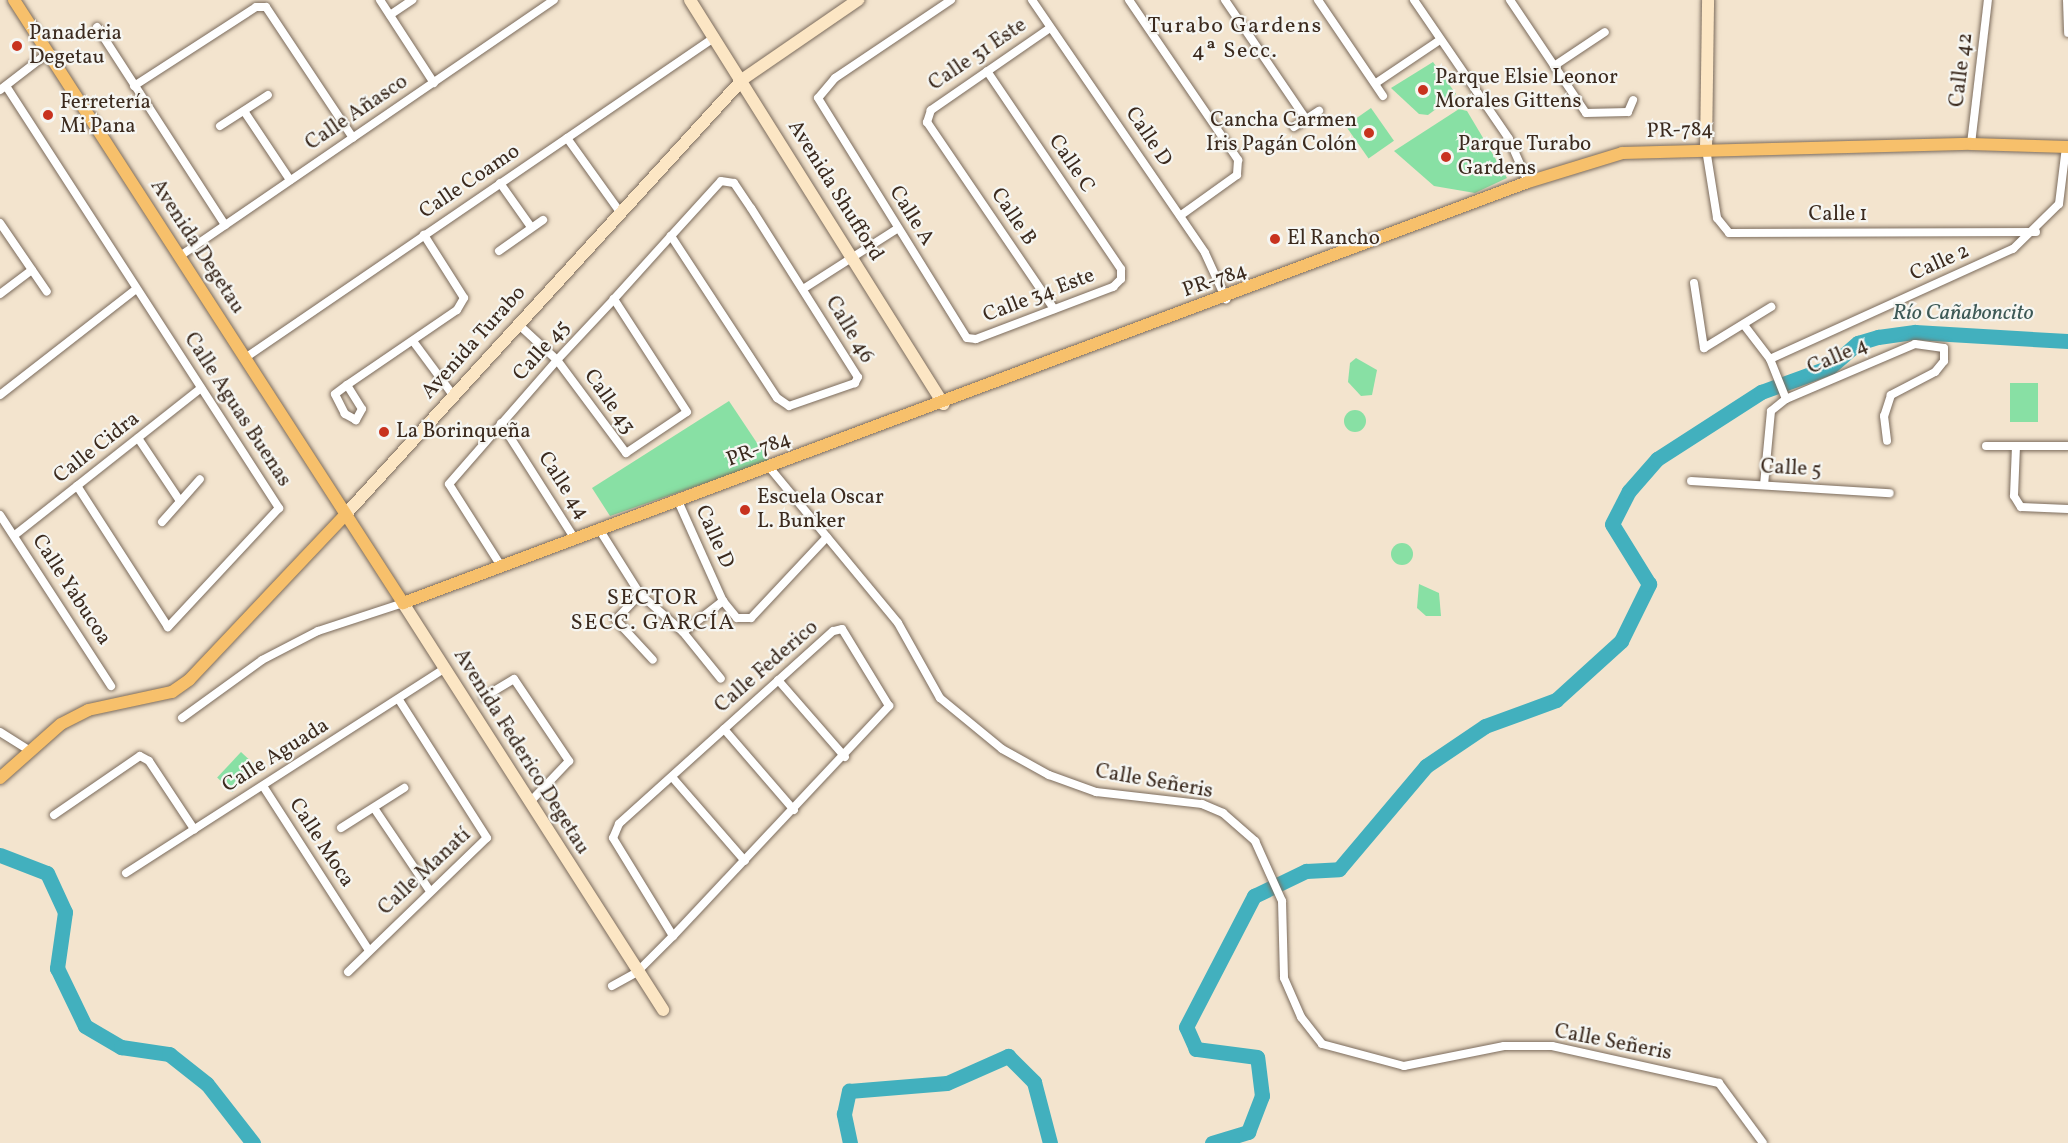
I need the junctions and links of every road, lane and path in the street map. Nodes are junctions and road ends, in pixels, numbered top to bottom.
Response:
1 (14, 0) edge
2 (380, 0) edge
3 (412, 0) edge
4 (554, 0) edge
5 (690, 0) edge
6 (858, 0) edge
7 (951, 0) edge
8 (1032, 0) edge
9 (1129, 0) edge
10 (1224, 0) edge
11 (1318, 0) edge
12 (1414, 0) edge
13 (1511, 0) edge
14 (1707, 0) edge
15 (1988, 0) edge
16 (2067, 0) edge
17 (390, 15) junction
18 (97, 27) dead end
19 (1050, 28) junction
20 (1605, 32) dead end
21 (2068, 33) edge
22 (715, 37) junction
23 (1440, 40) junction
24 (48, 53) junction
25 (1554, 66) junction
26 (987, 71) junction
27 (743, 79) junction
28 (434, 82) junction
29 (1376, 83) junction
30 (134, 86) junction
31 (3, 88) edge
32 (268, 95) dead end
33 (1383, 96) dead end
34 (1633, 100) dead end
35 (244, 111) junction
36 (1318, 111) dead end
37 (1306, 119) junction
38 (220, 126) dead end
39 (1294, 127) dead end
40 (354, 138) junction
41 (567, 138) junction
42 (1971, 144) junction
43 (942, 145) joint
44 (2067, 147) edge
45 (1706, 149) junction
46 (290, 180) junction
47 (1528, 182) junction
48 (500, 183) junction
49 (734, 183) joint
50 (620, 212) junction
51 (1180, 216) junction
52 (543, 220) dead end
53 (0, 223) edge
54 (225, 225) junction
55 (531, 227) junction
56 (897, 229) junction
57 (2036, 232) junction
58 (424, 235) junction
59 (671, 236) junction
60 (499, 251) dead end
61 (180, 256) junction
62 (853, 258) junction
63 (32, 270) junction
64 (1121, 279) joint
65 (1694, 283) dead end
66 (136, 289) junction
67 (803, 289) junction
68 (47, 292) dead end
69 (0, 294) edge
70 (614, 298) junction
71 (1226, 299) junction
72 (1771, 307) dead end
73 (1054, 309) junction
74 (518, 324) junction
75 (1744, 325) junction
76 (967, 338) joint
77 (413, 340) junction
78 (245, 358) junction
79 (1770, 359) junction
80 (557, 360) junction
81 (347, 385) dead end
82 (201, 388) junction
83 (0, 395) edge
84 (453, 395) junction
85 (1786, 399) junction
86 (943, 404) junction
87 (501, 423) junction
88 (138, 438) junction
89 (1887, 441) dead end
90 (1986, 446) dead end
91 (2016, 446) junction
92 (2068, 446) edge
93 (768, 467) junction
94 (200, 479) dead end
95 (1691, 481) dead end
96 (1764, 485) junction
97 (77, 486) junction
98 (1890, 493) dead end
99 (180, 501) junction
100 (678, 501) junction
101 (2068, 509) edge
102 (0, 515) edge
103 (345, 515) junction
104 (162, 522) dead end
105 (599, 529) junction
106 (15, 535) junction
107 (828, 537) junction
108 (575, 539) junction
109 (501, 566) junction
110 (639, 594) junction
111 (723, 601) junction
112 (403, 603) junction
113 (683, 632) junction
114 (653, 660) dead end
115 (445, 668) junction
116 (721, 679) dead end
117 (778, 680) junction
118 (111, 686) dead end
119 (484, 697) dead end
120 (399, 700) junction
121 (182, 718) dead end
122 (724, 729) junction
123 (0, 732) edge
124 (29, 750) junction
125 (845, 757) junction
126 (672, 777) junction
127 (0, 778) edge
128 (263, 786) junction
129 (404, 788) dead end
130 (530, 802) junction
131 (374, 808) junction
132 (794, 810) junction
133 (54, 815) dead end
134 (341, 828) dead end
135 (194, 829) junction
136 (746, 861) junction
137 (126, 873) dead end
138 (430, 891) junction
139 (673, 936) junction
140 (368, 950) junction
141 (348, 972) dead end
142 (637, 972) junction
143 (612, 986) dead end
144 (663, 1010) dead end
145 (1763, 1143) edge

1 - 24 main road, Avenida Degetau
2 - 17 street
3 - 17 street
4 - 28 street, Calle Añasco
5 - 22 street, Avenida Shufford
6 - 27 street, Avenida Turabo
7 - 56 street, Calle A
8 - 19 street, Calle D
9 - 51 street
10 - 37 street
11 - 29 street
12 - 23 street
13 - 25 street
14 - 45 street
15 - 42 street, Calle 42
16 - 21 street
17 - 28 street
18 - 30 street
19 - 26 street, Calle 31 Este
19 - 51 street, Calle D
20 - 25 street
22 - 27 street, Avenida Shufford
22 - 41 street, Calle Coamo
23 - 29 street
23 - 47 street
24 - 31 street
24 - 61 main road, Avenida Degetau
25 - 34 street
26 - 43 street, Calle 31 Este
26 - 64 street, Calle C
27 - 50 street, Avenida Turabo
27 - 62 street, Avenida Shufford
28 - 40 street, Calle Añasco
29 - 33 street
30 - 40 street
30 - 54 street
31 - 66 street, Calle Aguas Buenas
32 - 35 street
35 - 38 street
35 - 46 street
36 - 37 street
37 - 39 street
40 - 46 street, Calle Añasco
41 - 48 street, Calle Coamo
41 - 50 street
42 - 44 main road, PR-784 / PR-784
42 - 45 main road, PR-784 / PR-784
43 - 73 street, Calle B
44 - 57 street, Calle 2
45 - 47 main road, PR-784 / PR-784
45 - 57 street, Calle 1
46 - 54 street, Calle Añasco
47 - 71 main road, PR-784 / PR-784
48 - 55 street
48 - 58 street, Calle Coamo
49 - 59 street, Calle 45
49 - 67 street, Calle 46
50 - 74 street, Avenida Turabo
51 - 71 street, Calle D
52 - 55 street
53 - 63 street
54 - 61 street, Calle Añasco
55 - 60 street
56 - 62 street
56 - 76 street, Calle A
57 - 79 street, Calle 2
58 - 77 street
58 - 78 street, Calle Coamo
59 - 67 street, Calle 46
59 - 70 street, Calle 45
61 - 78 main road, Avenida Degetau
62 - 67 street
62 - 86 street, Avenida Shufford
63 - 68 street
63 - 69 street
64 - 73 street, Calle 34 Este
65 - 75 street
66 - 82 street, Calle Aguas Buenas
66 - 83 street
70 - 80 street, Calle 45
70 - 80 street, Calle 43
71 - 86 main road, PR-784 / PR-784
72 - 75 street
73 - 76 street, Calle 34 Este
74 - 80 street, Calle 43
74 - 84 street, Avenida Turabo
75 - 79 street
77 - 81 street
77 - 84 street
78 - 103 main road, Avenida Degetau
79 - 85 street
80 - 87 street, Calle 45
82 - 88 street, Calle Cidra
82 - 97 street, Calle Aguas Buenas
84 - 103 street, Avenida Turabo
85 - 89 street, Calle 4
85 - 96 street
86 - 93 main road, PR-784 / PR-784
87 - 108 street, Calle 44
87 - 109 street, Calle 45
88 - 97 street, Calle Cidra
88 - 99 street
90 - 91 street
91 - 92 street
91 - 101 street
93 - 100 main road, PR-784 / PR-784
93 - 107 street, Calle Señeris
94 - 99 street
95 - 96 street, Calle 5
96 - 98 street, Calle 5
97 - 106 street, Calle Cidra
99 - 104 street
100 - 105 main road, PR-784 / PR-784
100 - 111 street, Calle D
102 - 106 street, Calle Yabucoa
103 - 112 main road, Avenida Federico Degetau
103 - 124 main road, Avenida Turabo
105 - 108 main road, PR-784 / PR-784
105 - 110 street
106 - 118 street, Calle Yabucoa
107 - 111 street, Calle D
107 - 145 street, Calle Señeris
108 - 109 main road, PR-784 / PR-784
109 - 112 main road, PR-784 / PR-784
110 - 113 street
110 - 114 street
111 - 113 street
112 - 115 street, Avenida Federico Degetau
112 - 121 street
113 - 116 street
115 - 120 street, Calle Aguada
115 - 130 street, Avenida Federico Degetau
117 - 122 street, Calle Federico
117 - 125 street
117 - 125 street, Calle Federico
119 - 130 street
120 - 128 street, Calle Aguada
120 - 138 street, Calle Manatí
122 - 126 street, Calle Federico
122 - 132 street
123 - 124 street
124 - 127 main road, Avenida Turabo
125 - 132 street, Calle Federico
126 - 136 street
126 - 139 street, Calle Federico
128 - 135 street, Calle Aguada
128 - 140 street, Calle Moca
129 - 131 street
130 - 142 street, Avenida Federico Degetau
131 - 134 street
131 - 138 street
132 - 136 street, Calle Federico
133 - 135 street
135 - 137 street, Calle Aguada
136 - 139 street, Calle Federico
138 - 140 street, Calle Manatí
139 - 142 street, Calle Federico
140 - 141 street, Calle Manatí
142 - 143 street, Calle Federico
142 - 144 street, Avenida Federico Degetau

